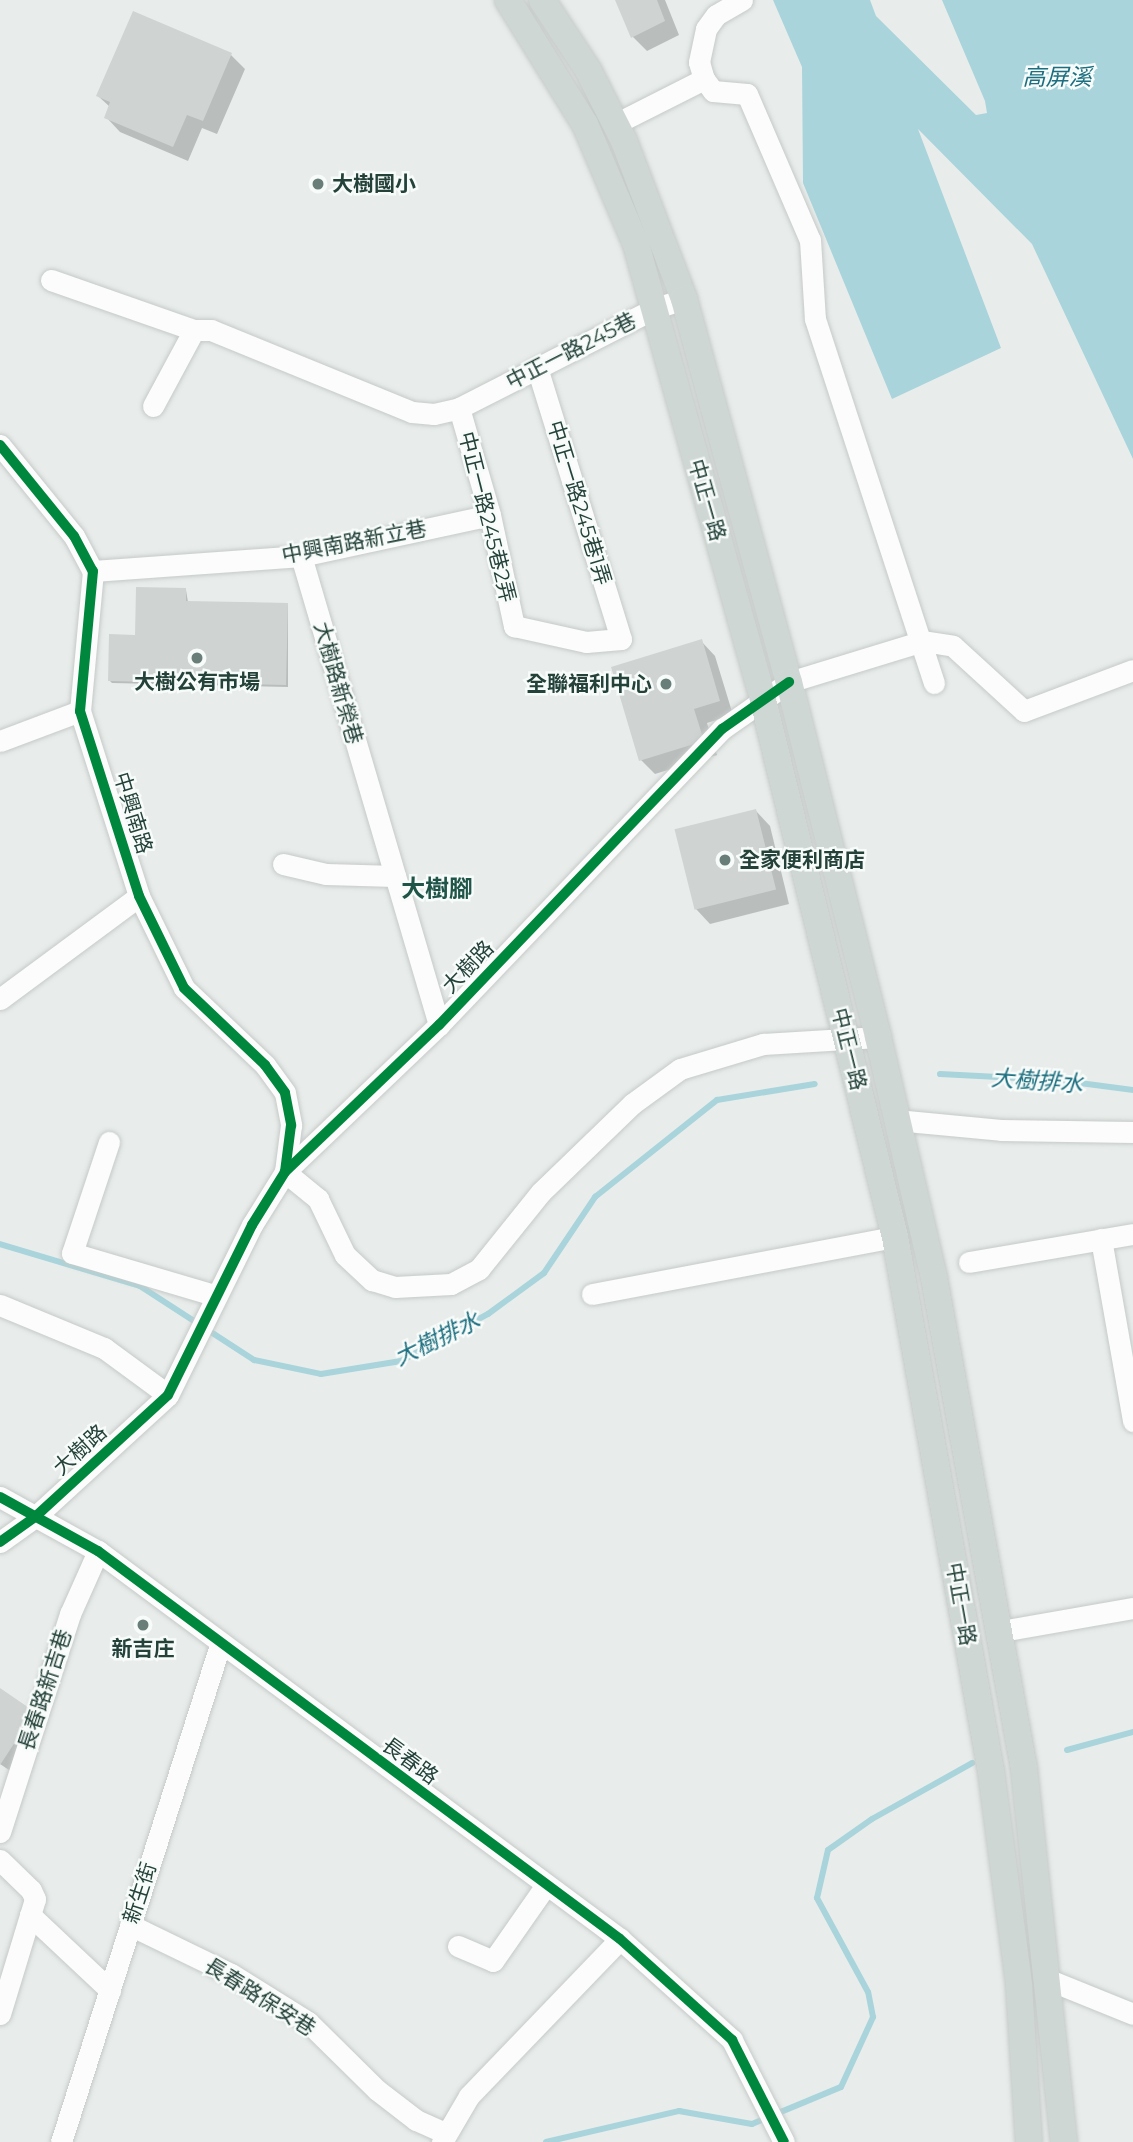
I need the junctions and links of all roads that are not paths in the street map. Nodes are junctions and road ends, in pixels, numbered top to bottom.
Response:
1 (508, 0) edge
2 (542, 0) edge
3 (741, 0) edge
4 (704, 79) junction
5 (615, 124) junction
6 (51, 280) dead end
7 (684, 299) junction
8 (653, 309) junction
9 (194, 330) junction
10 (537, 368) junction
11 (153, 406) dead end
12 (459, 408) junction
13 (0, 445) edge
14 (490, 516) junction
15 (301, 556) junction
16 (93, 571) junction
17 (514, 626) joint
18 (923, 641) junction
19 (1133, 670) edge
20 (789, 681) junction
21 (934, 684) dead end
22 (763, 700) junction
23 (80, 711) junction
24 (0, 741) edge
25 (283, 864) dead end
26 (395, 876) junction
27 (139, 897) junction
28 (0, 999) edge
29 (439, 1026) junction
30 (878, 1037) junction
31 (846, 1040) junction
32 (896, 1120) junction
33 (1133, 1132) edge
34 (109, 1142) dead end
35 (285, 1172) junction
36 (1133, 1234) edge
37 (895, 1237) junction
38 (1101, 1239) junction
39 (970, 1262) dead end
40 (592, 1294) dead end
41 (214, 1302) junction
42 (0, 1305) edge
43 (1130, 1386) edge
44 (174, 1387) junction
45 (1133, 1421) edge
46 (0, 1497) edge
47 (35, 1517) junction
48 (1, 1539) edge
49 (98, 1551) junction
50 (1133, 1608) edge
51 (1000, 1631) junction
52 (220, 1644) junction
53 (0, 1832) edge
54 (0, 1860) edge
55 (545, 1885) junction
56 (30, 1915) junction
57 (130, 1925) junction
58 (620, 1939) junction
59 (457, 1946) dead end
60 (1049, 1980) junction
61 (110, 1990) junction
62 (0, 2014) edge
63 (1133, 2014) edge
64 (443, 2137) edge
65 (783, 2139) edge
66 (61, 2142) edge
67 (1030, 2142) edge
68 (1064, 2142) edge

1 - 8 main road, 中正一路
2 - 5 main road, 中正一路
3 - 4 street
4 - 5 street
4 - 18 street
5 - 7 main road, 中正一路
6 - 9 street, 中正一路245巷
7 - 8 street, 中正一路245巷
7 - 20 main road, 中正一路
8 - 10 street, 中正一路245巷
8 - 22 main road, 中正一路
9 - 11 street
9 - 12 street, 中正一路245巷
10 - 12 street, 中正一路245巷
10 - 17 street, 中正一路245巷1弄
12 - 14 street, 中正一路245巷2弄
13 - 16 street
14 - 15 street, 中興南路新立巷
14 - 17 street, 中正一路245巷2弄
15 - 16 street, 中興南路新立巷
15 - 26 street, 大樹路新榮巷
16 - 23 street, 中興南路
18 - 19 street
18 - 20 street, 大樹路
18 - 21 street
20 - 22 street, 大樹路
20 - 30 main road, 中正一路
22 - 29 street, 大樹路
22 - 31 main road, 中正一路
23 - 24 street
23 - 27 street, 中興南路
25 - 26 street
26 - 29 street, 大樹路新榮巷
27 - 28 street
27 - 35 street, 中興南路
29 - 35 street, 大樹路
30 - 31 street
30 - 32 main road, 中正一路
31 - 35 street
31 - 37 main road, 中正一路
32 - 33 street
32 - 51 main road, 中正一路
34 - 41 street
35 - 41 street, 大樹路
36 - 38 street
37 - 40 street
37 - 67 main road, 中正一路
38 - 39 street
38 - 43 street
41 - 44 street, 大樹路
42 - 44 street
43 - 45 street
44 - 47 street, 大樹路
46 - 47 street, 長春路
47 - 48 street, 大樹路
47 - 49 street, 長春路
49 - 52 street, 長春路
49 - 53 street, 長春路新吉巷
50 - 51 street
51 - 60 main road, 中正一路
52 - 55 street, 長春路
52 - 57 street, 新生街
54 - 56 street
55 - 58 street, 長春路
55 - 59 street
56 - 61 street
56 - 62 street
57 - 61 street, 新生街
57 - 64 street, 長春路保安巷
58 - 64 street
58 - 65 street, 長春路
60 - 63 street
60 - 68 main road, 中正一路
61 - 66 street, 新生街

